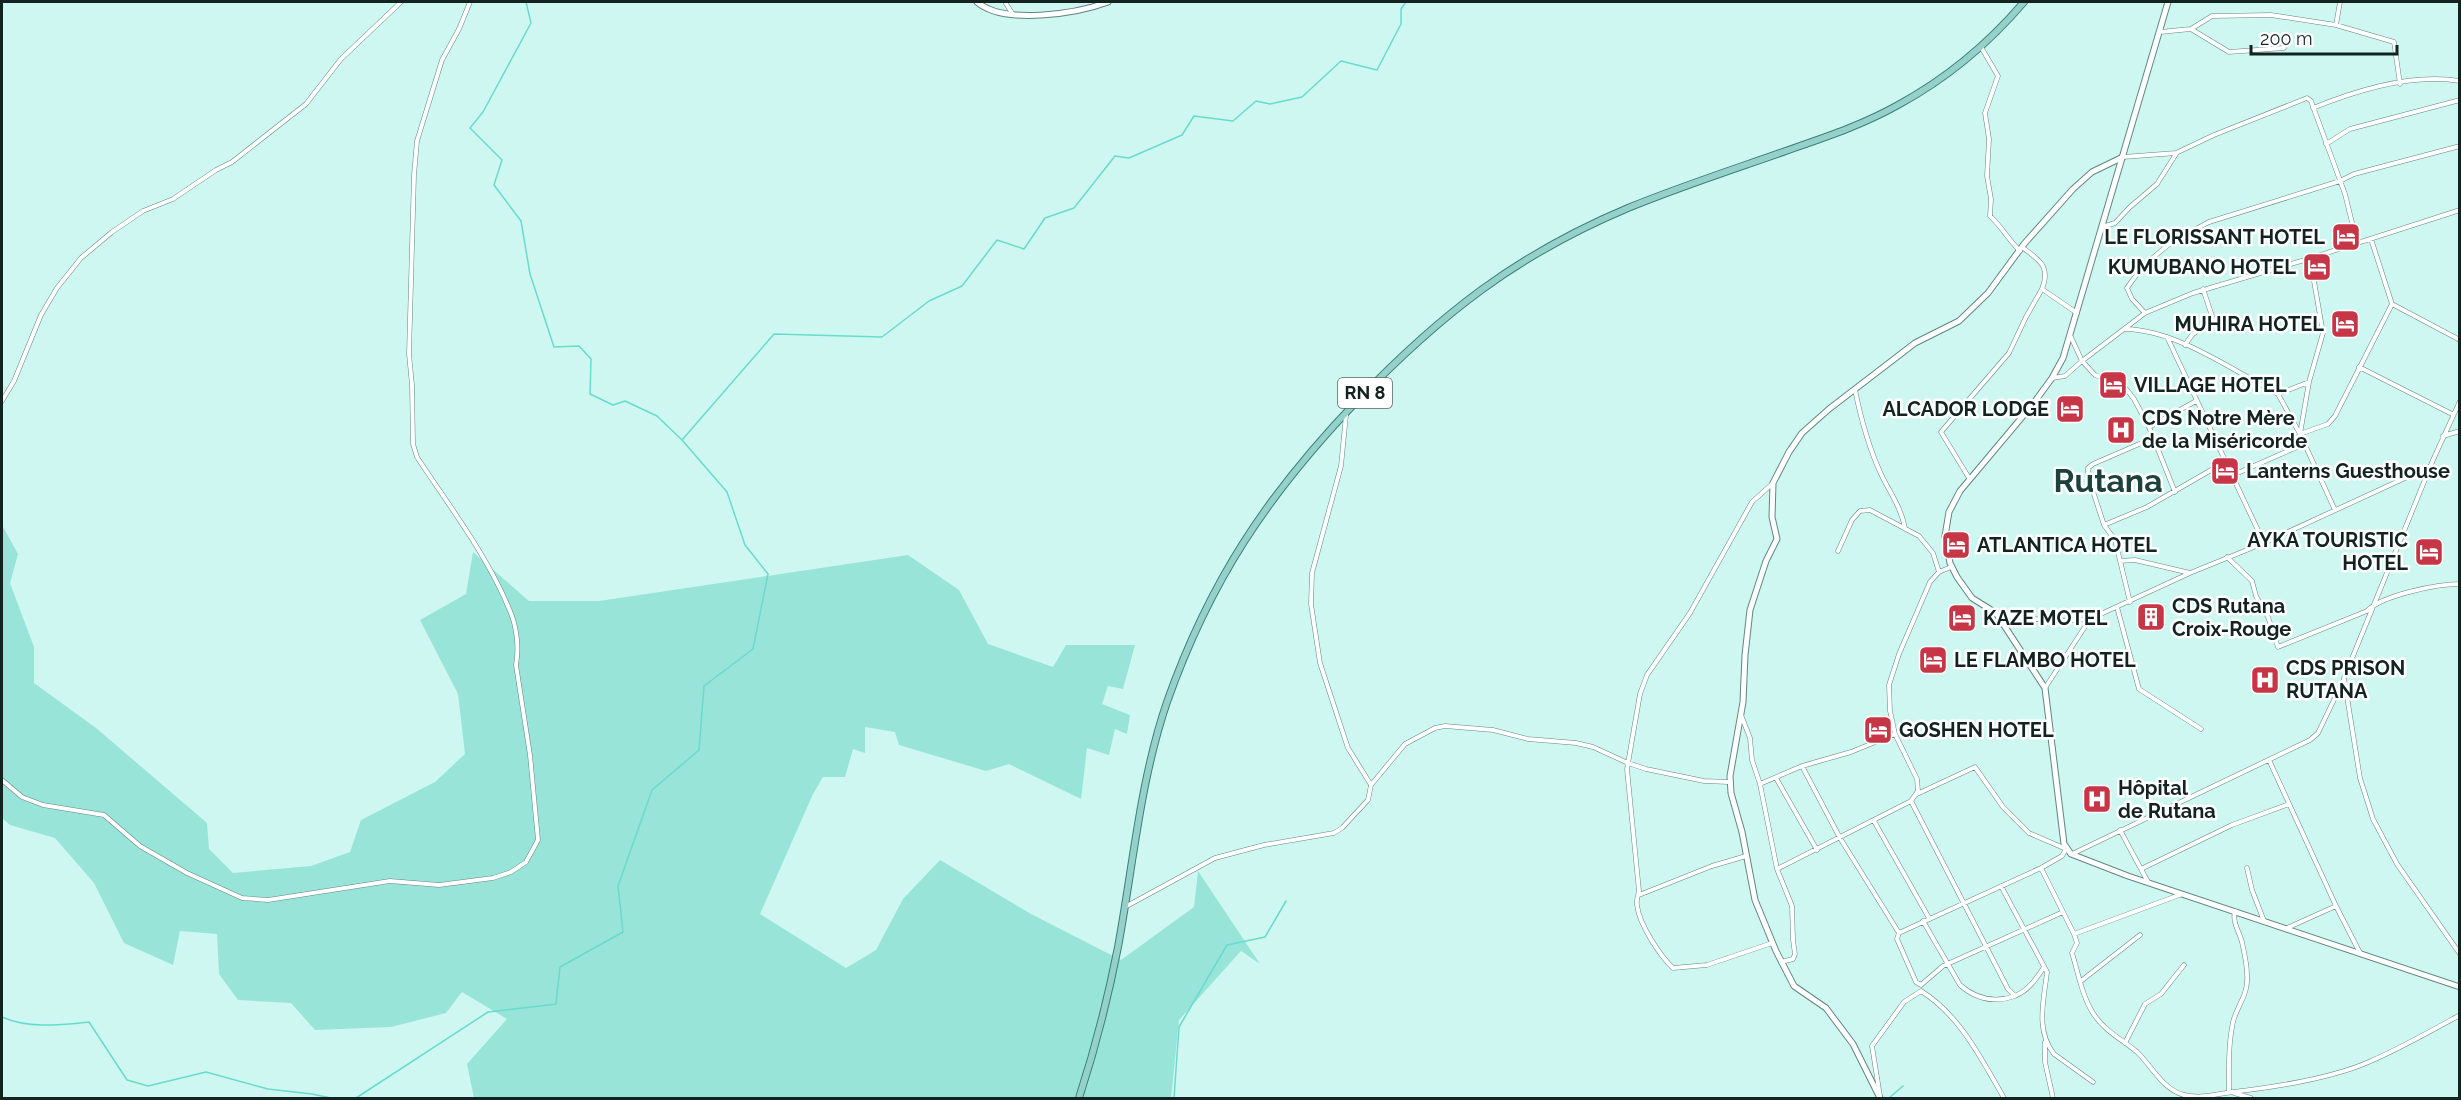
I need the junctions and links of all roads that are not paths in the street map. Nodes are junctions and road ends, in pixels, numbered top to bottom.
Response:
1 (401, 2) edge
2 (470, 2) edge
3 (977, 2) edge
4 (1005, 2) edge
5 (1108, 2) edge
6 (2024, 2) edge
7 (2168, 2) edge
8 (2340, 2) edge
9 (1012, 13) junction
10 (2336, 25) junction
11 (2191, 29) junction
12 (2160, 32) junction
13 (1981, 46) junction
14 (2283, 48) dead end
15 (2460, 81) edge
16 (2400, 84) junction
17 (2460, 100) edge
18 (2313, 108) junction
19 (2326, 144) junction
20 (2460, 146) edge
21 (2176, 153) junction
22 (2122, 157) junction
23 (2340, 181) junction
24 (2460, 210) edge
25 (2102, 227) junction
26 (2194, 230) dead end
27 (2180, 237) dead end
28 (2371, 239) junction
29 (2356, 243) junction
30 (2021, 249) junction
31 (2308, 259) junction
32 (2042, 289) junction
33 (2203, 289) junction
34 (2392, 304) junction
35 (2078, 313) junction
36 (2145, 314) junction
37 (2124, 328) junction
38 (2071, 337) junction
39 (2167, 337) junction
40 (2460, 340) edge
41 (2185, 345) junction
42 (2082, 361) junction
43 (2359, 367) junction
44 (2052, 378) junction
45 (2308, 382) junction
46 (1855, 389) junction
47 (2278, 394) junction
48 (2, 401) edge
49 (2196, 401) junction
50 (2460, 401) edge
51 (1346, 413) junction
52 (2452, 414) junction
53 (2149, 427) junction
54 (2460, 431) edge
55 (2300, 434) junction
56 (2443, 436) junction
57 (2153, 438) junction
58 (2304, 444) junction
59 (2224, 462) junction
60 (2430, 467) junction
61 (2231, 476) junction
62 (1969, 478) junction
63 (1773, 483) junction
64 (2175, 492) junction
65 (2335, 510) junction
66 (2104, 525) junction
67 (1905, 528) junction
68 (2264, 543) junction
69 (1838, 550) dead end
70 (2227, 557) junction
71 (2120, 561) junction
72 (1952, 567) junction
73 (1939, 572) junction
74 (2190, 573) junction
75 (2460, 584) edge
76 (2130, 602) junction
77 (2373, 604) junction
78 (2117, 607) junction
79 (1996, 613) junction
80 (2090, 619) junction
81 (2344, 678) junction
82 (2044, 688) junction
83 (1740, 715) junction
84 (2200, 729) dead end
85 (1895, 734) junction
86 (2269, 760) junction
87 (1628, 763) junction
88 (1802, 766) junction
89 (1776, 778) junction
90 (2, 780) edge
91 (1729, 782) junction
92 (1760, 784) junction
93 (1371, 785) junction
94 (1916, 794) junction
95 (1911, 801) junction
96 (2289, 804) junction
97 (1874, 821) junction
98 (2120, 830) junction
99 (1840, 838) junction
100 (2066, 849) junction
101 (1817, 850) junction
102 (2072, 854) junction
103 (1746, 856) junction
104 (2041, 868) junction
105 (2247, 868) dead end
106 (1777, 869) junction
107 (2141, 869) junction
108 (2148, 882) junction
109 (2001, 886) junction
110 (2182, 894) junction
111 (1638, 895) junction
112 (1963, 903) junction
113 (2336, 906) junction
114 (1124, 908) junction
115 (2235, 911) junction
116 (2063, 912) junction
117 (1929, 918) junction
118 (1923, 921) junction
119 (2264, 921) junction
120 (2025, 929) junction
121 (2286, 929) junction
122 (1899, 933) junction
123 (2074, 934) junction
124 (2140, 934) dead end
125 (1772, 943) junction
126 (1986, 947) junction
127 (2360, 953) junction
128 (2460, 954) edge
129 (1781, 962) junction
130 (1949, 963) junction
131 (2184, 965) dead end
132 (2044, 967) junction
133 (2081, 981) junction
134 (2460, 987) edge
135 (2014, 996) junction
136 (2460, 1015) edge
137 (2045, 1039) junction
138 (2125, 1043) junction
139 (2093, 1082) dead end
140 (2230, 1092) junction
141 (1079, 1098) edge
142 (1880, 1098) edge
143 (2004, 1098) edge
144 (2053, 1098) edge
145 (2251, 1098) edge

1 - 48 street
2 - 90 street
3 - 9 main road
4 - 9 street
5 - 9 main road
6 - 13 main road, RN 8
7 - 12 main road
8 - 10 street
10 - 11 street
10 - 16 street
11 - 12 street
11 - 14 street
12 - 22 main road
13 - 30 street
13 - 51 main road, RN 8
15 - 16 street
16 - 18 street
17 - 19 street
18 - 19 street
18 - 21 street
19 - 23 street
20 - 23 street
21 - 22 street
21 - 25 street
22 - 25 main road
22 - 30 main road
23 - 26 street
23 - 29 street
24 - 28 street
25 - 35 main road
27 - 36 street
28 - 29 street
28 - 34 street
29 - 31 street
30 - 32 street
30 - 46 main road
31 - 33 street
31 - 45 street
32 - 35 street
32 - 62 street
33 - 36 street
33 - 41 street
34 - 40 street
34 - 43 street
35 - 38 main road
36 - 37 street
37 - 39 street
37 - 42 street
38 - 42 street
38 - 44 main road
39 - 41 street
39 - 49 street
41 - 47 street
42 - 44 street
42 - 53 street
43 - 52 street
43 - 55 street
44 - 62 main road
45 - 47 street
45 - 55 street
46 - 63 main road
46 - 67 street
47 - 55 street
49 - 53 street
49 - 59 street
50 - 52 street
51 - 93 street
51 - 114 main road, RN 8
52 - 56 street
53 - 57 street
54 - 56 street
55 - 58 street
56 - 60 street
57 - 64 street
57 - 66 street
58 - 61 street
58 - 65 street
59 - 61 street
59 - 64 street
60 - 65 street
60 - 77 street
61 - 68 street
62 - 72 main road
63 - 83 main road
63 - 87 street
64 - 66 street
65 - 68 street
66 - 71 street
67 - 69 street
67 - 73 street
68 - 70 street
70 - 74 street
70 - 77 street
71 - 74 street
71 - 76 street
72 - 73 street
72 - 79 main road
73 - 85 street
74 - 76 street
75 - 77 street
76 - 78 street
77 - 81 street
78 - 80 street
78 - 84 street
79 - 80 street
79 - 82 main road
80 - 82 street
81 - 86 street
81 - 128 street
82 - 100 main road
83 - 91 main road
83 - 92 street
85 - 88 street
85 - 94 street
86 - 96 street
86 - 98 street
87 - 91 street
87 - 93 street
87 - 111 street
88 - 89 street
88 - 99 street
89 - 92 street
89 - 101 street
91 - 103 main road
92 - 106 street
93 - 114 street
94 - 95 street
94 - 100 street
95 - 97 street
95 - 112 street
96 - 107 street
96 - 113 street
97 - 99 street
97 - 117 street
98 - 102 street
98 - 107 street
99 - 101 street
99 - 122 street
100 - 102 main road
100 - 104 street
101 - 106 street
102 - 108 main road
103 - 111 street
103 - 125 main road
104 - 109 street
104 - 116 street
105 - 119 street
106 - 129 street
107 - 108 street
108 - 110 main road
109 - 112 street
109 - 120 street
110 - 115 main road
110 - 123 street
111 - 125 street
112 - 117 street
112 - 126 street
113 - 121 street
113 - 127 street
114 - 141 main road, RN 8
115 - 119 main road
115 - 140 street
116 - 120 street
116 - 123 street
117 - 118 street
118 - 122 street
118 - 130 street
119 - 121 main road
120 - 126 street
120 - 132 street
121 - 127 main road
122 - 130 street
123 - 133 street
124 - 133 street
125 - 129 main road
126 - 130 street
126 - 135 street
127 - 134 main road
129 - 142 main road
130 - 135 street
131 - 138 street
132 - 135 street
132 - 137 street
133 - 138 street
136 - 140 street
137 - 139 street
137 - 144 street
138 - 140 street
140 - 145 street
142 - 143 street

